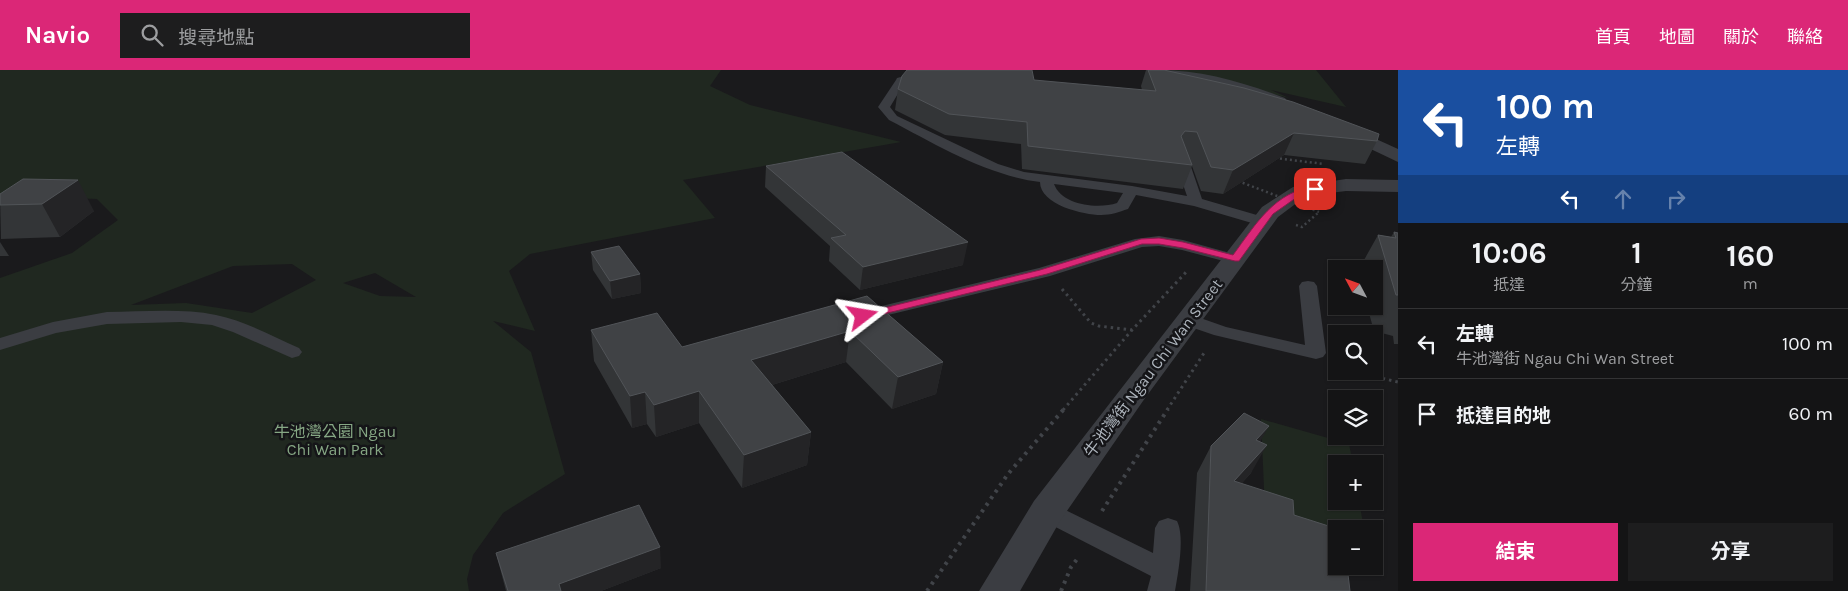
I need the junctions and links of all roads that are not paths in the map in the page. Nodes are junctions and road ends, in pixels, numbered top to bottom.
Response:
1 (1165, 70) edge
2 (935, 72) edge
3 (1296, 108) edge
4 (1330, 123) edge
5 (1398, 156) edge
6 (1182, 158) edge
7 (1047, 179) junction
8 (1398, 186) edge
9 (1132, 190) junction
10 (1196, 202) junction
11 (1262, 221) junction
12 (1235, 258) junction
13 (1308, 286) dead end
14 (863, 316) edge
15 (1188, 320) junction
16 (0, 344) edge
17 (292, 352) dead end
18 (1046, 511) junction
19 (1168, 528) dead end
20 (1163, 581) edge
21 (999, 591) edge

1 - 3 street
2 - 7 lane
4 - 5 street
6 - 10 lane
7 - 9 lane
7 - 9 lane
8 - 11 street, 牛池灣街 Ngau Chi Wan Street
9 - 10 lane
10 - 11 lane
11 - 12 street, 牛池灣街 Ngau Chi Wan Street
12 - 14 lane
12 - 15 street, 牛池灣街 Ngau Chi Wan Street
13 - 15 lane
15 - 18 street, 牛池灣街 Ngau Chi Wan Street
16 - 17 lane
18 - 20 lane
18 - 21 street, 牛池灣街 Ngau Chi Wan Street
19 - 20 lane

